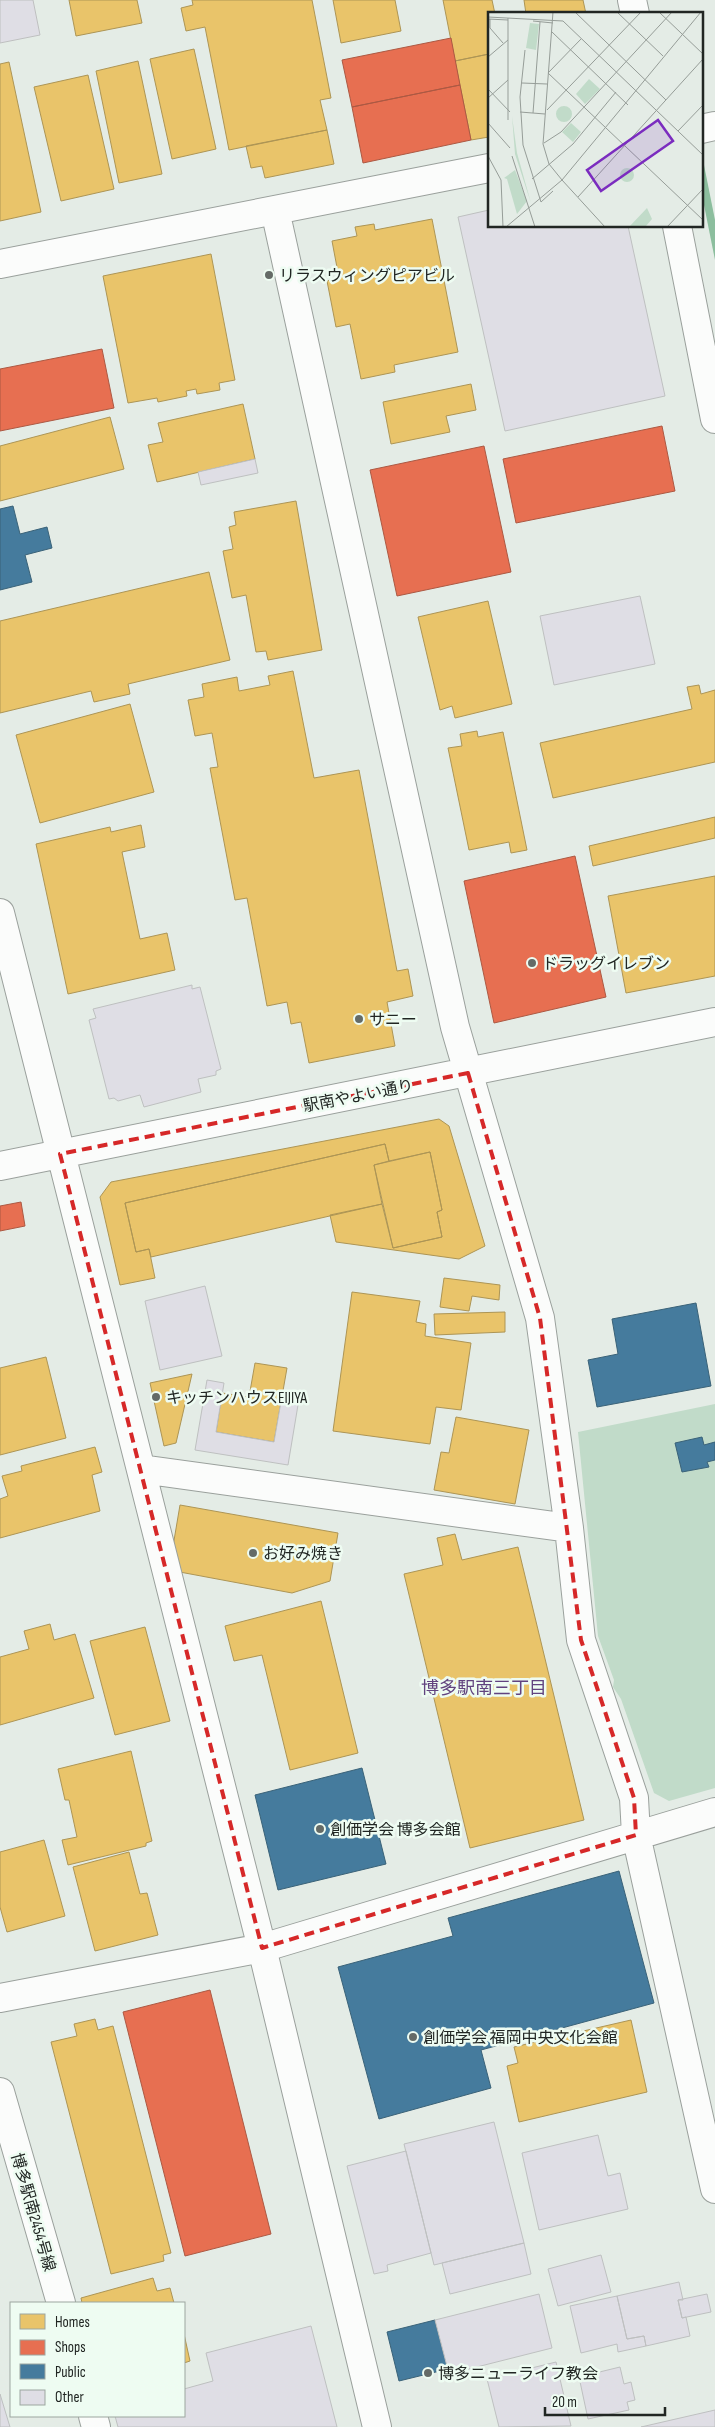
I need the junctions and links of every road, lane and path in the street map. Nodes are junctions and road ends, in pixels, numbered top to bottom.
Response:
1 (715, 126) edge
2 (702, 129) edge
3 (488, 168) edge
4 (275, 210) junction
5 (678, 228) edge
6 (0, 264) edge
7 (715, 419) edge
8 (0, 913) edge
9 (715, 1022) edge
10 (468, 1073) junction
11 (60, 1154) junction
12 (0, 1166) edge
13 (141, 1469) junction
14 (569, 1528) junction
15 (715, 1812) edge
16 (636, 1835) junction
17 (262, 1948) junction
18 (0, 1998) edge
19 (0, 2092) edge
20 (715, 2189) edge
21 (61, 2302) edge
22 (377, 2427) edge

1 - 2 street
3 - 4 street
4 - 6 street
4 - 10 street
5 - 7 street
8 - 11 street
9 - 10 street, 駅南やよい通り
10 - 11 street, 駅南やよい通り
10 - 14 street
11 - 12 street, 駅南やよい通り
11 - 13 street
13 - 14 street
13 - 17 street
14 - 16 street
15 - 16 street
16 - 17 street
16 - 20 street
17 - 18 street
17 - 22 street
19 - 21 street, 博多駅南2454号線

